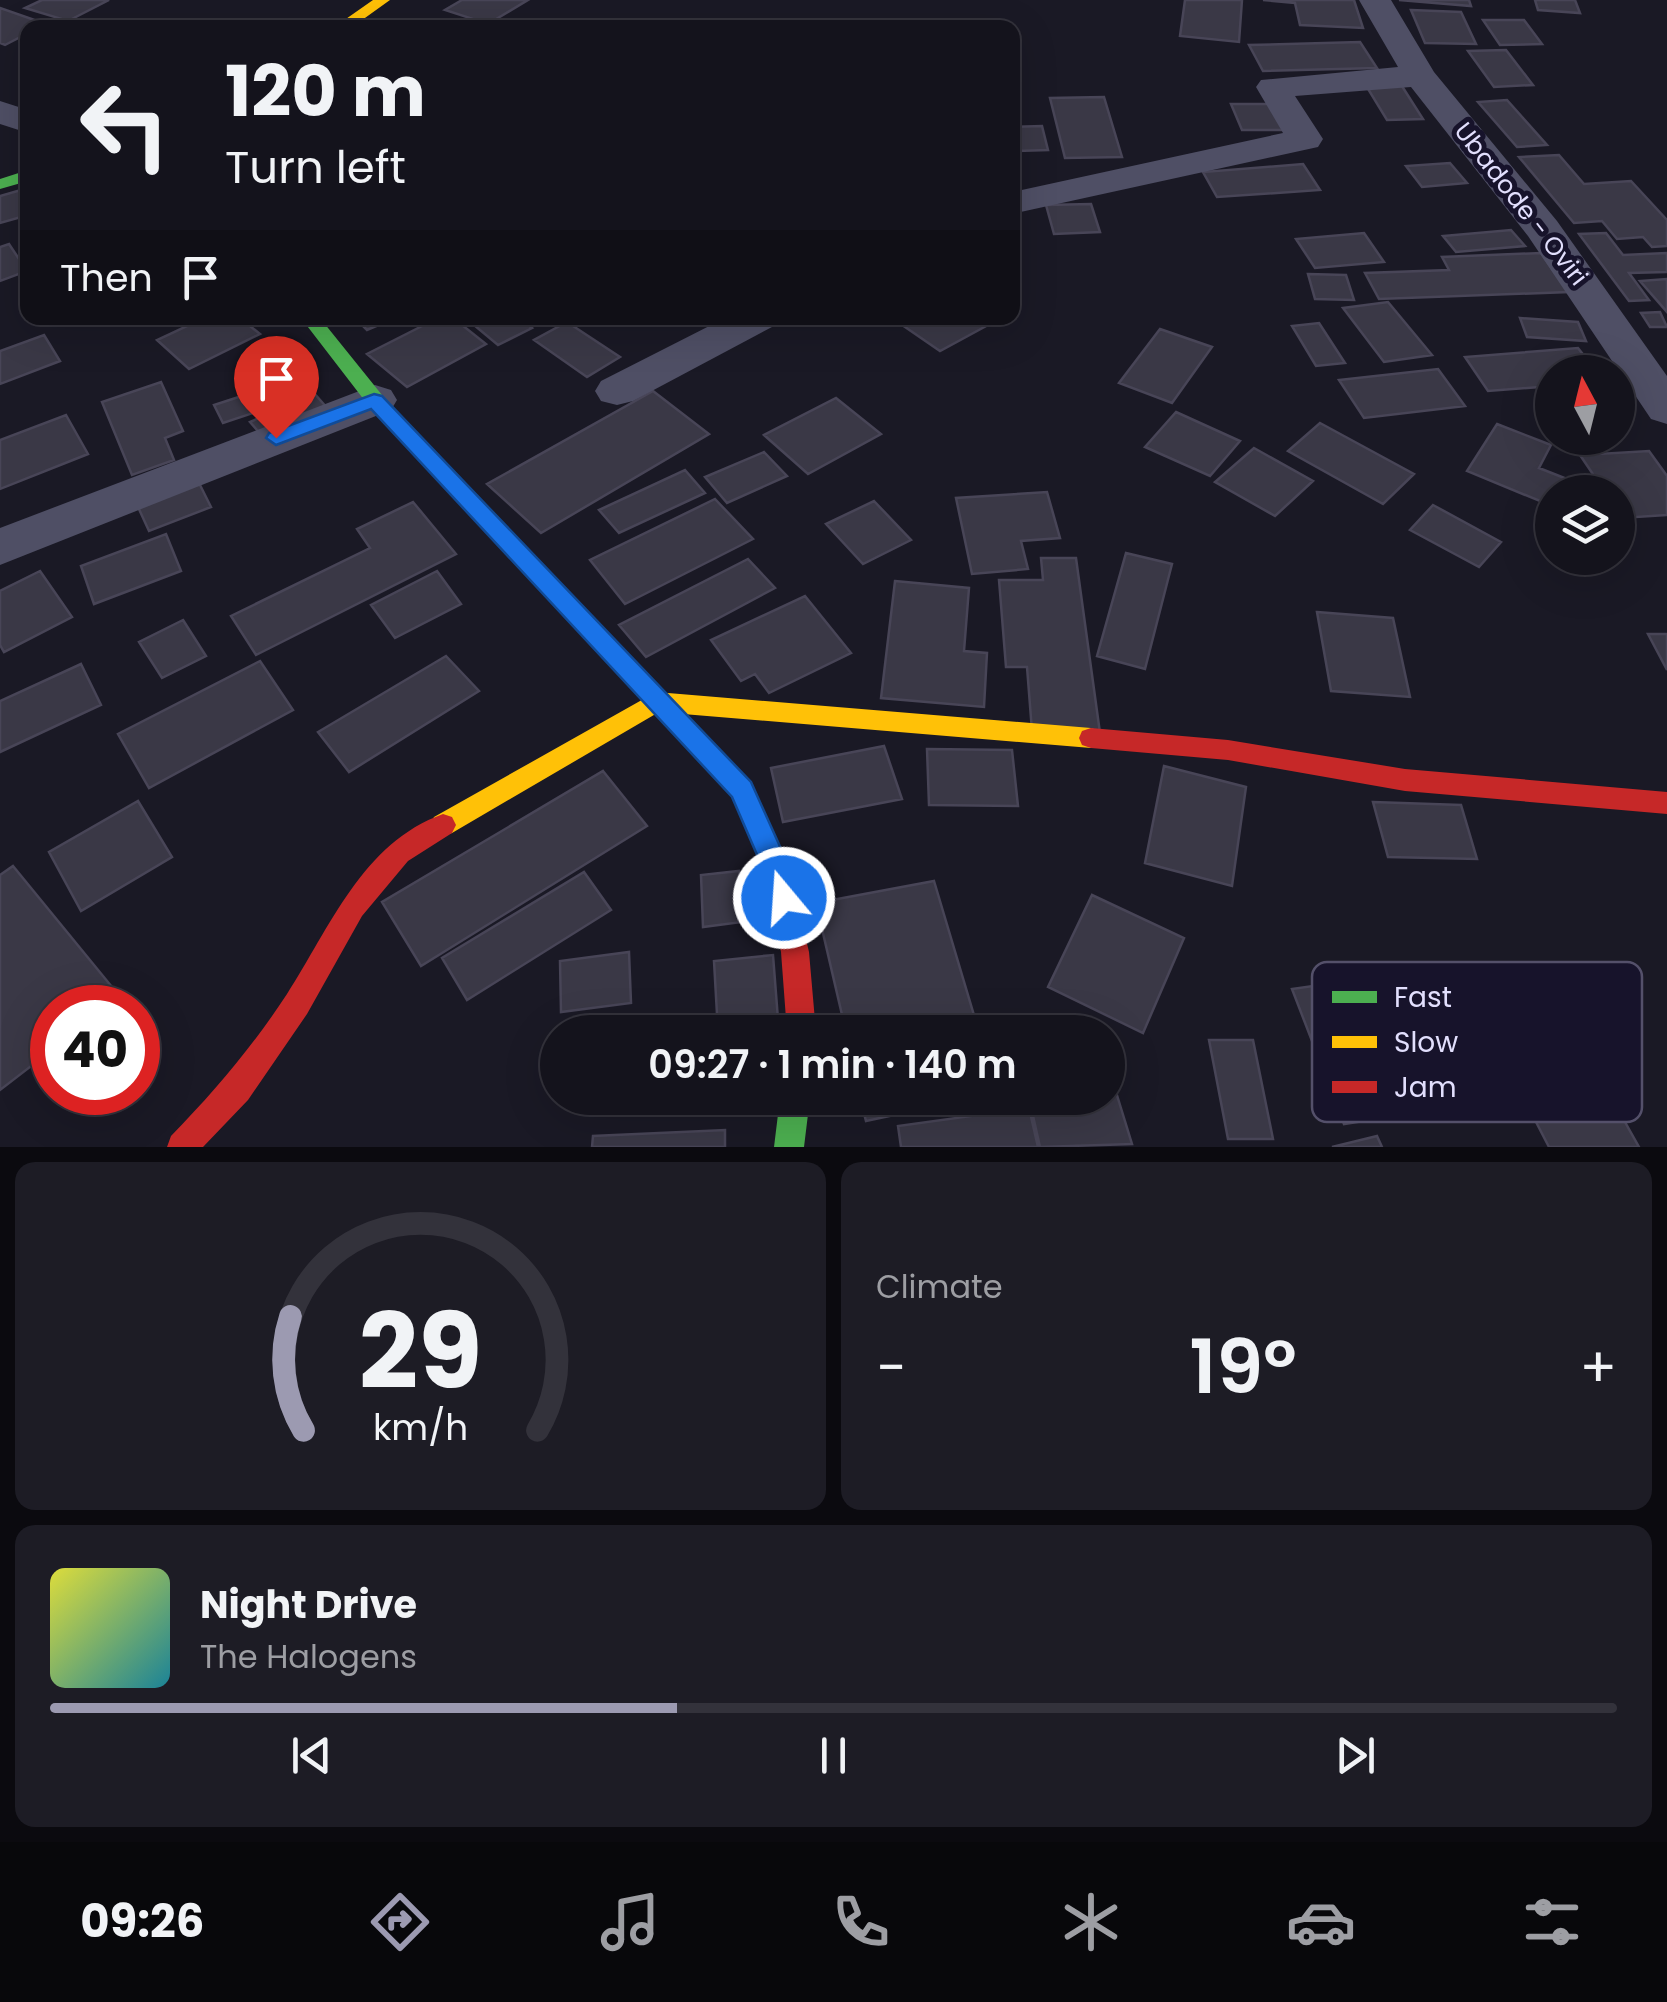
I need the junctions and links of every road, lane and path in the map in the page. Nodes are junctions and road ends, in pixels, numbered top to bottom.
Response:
1 (383, 0) edge
2 (1374, 0) edge
3 (352, 20) edge
4 (1420, 76) junction
5 (1020, 201) edge
6 (315, 325) edge
7 (743, 325) edge
8 (617, 390) dead end
9 (374, 400) junction
10 (1667, 409) edge
11 (0, 547) edge
12 (656, 702) junction
13 (1667, 803) edge
14 (801, 1015) edge
15 (793, 1115) edge
16 (182, 1147) edge
17 (790, 1147) edge

1 - 3 street
2 - 4 street, Ubadode - Oviri
4 - 5 street
4 - 10 street, Ubadode - Oviri
6 - 9 street
7 - 8 street
9 - 11 street
9 - 12 street
12 - 13 street
12 - 14 street
12 - 16 street
15 - 17 street

